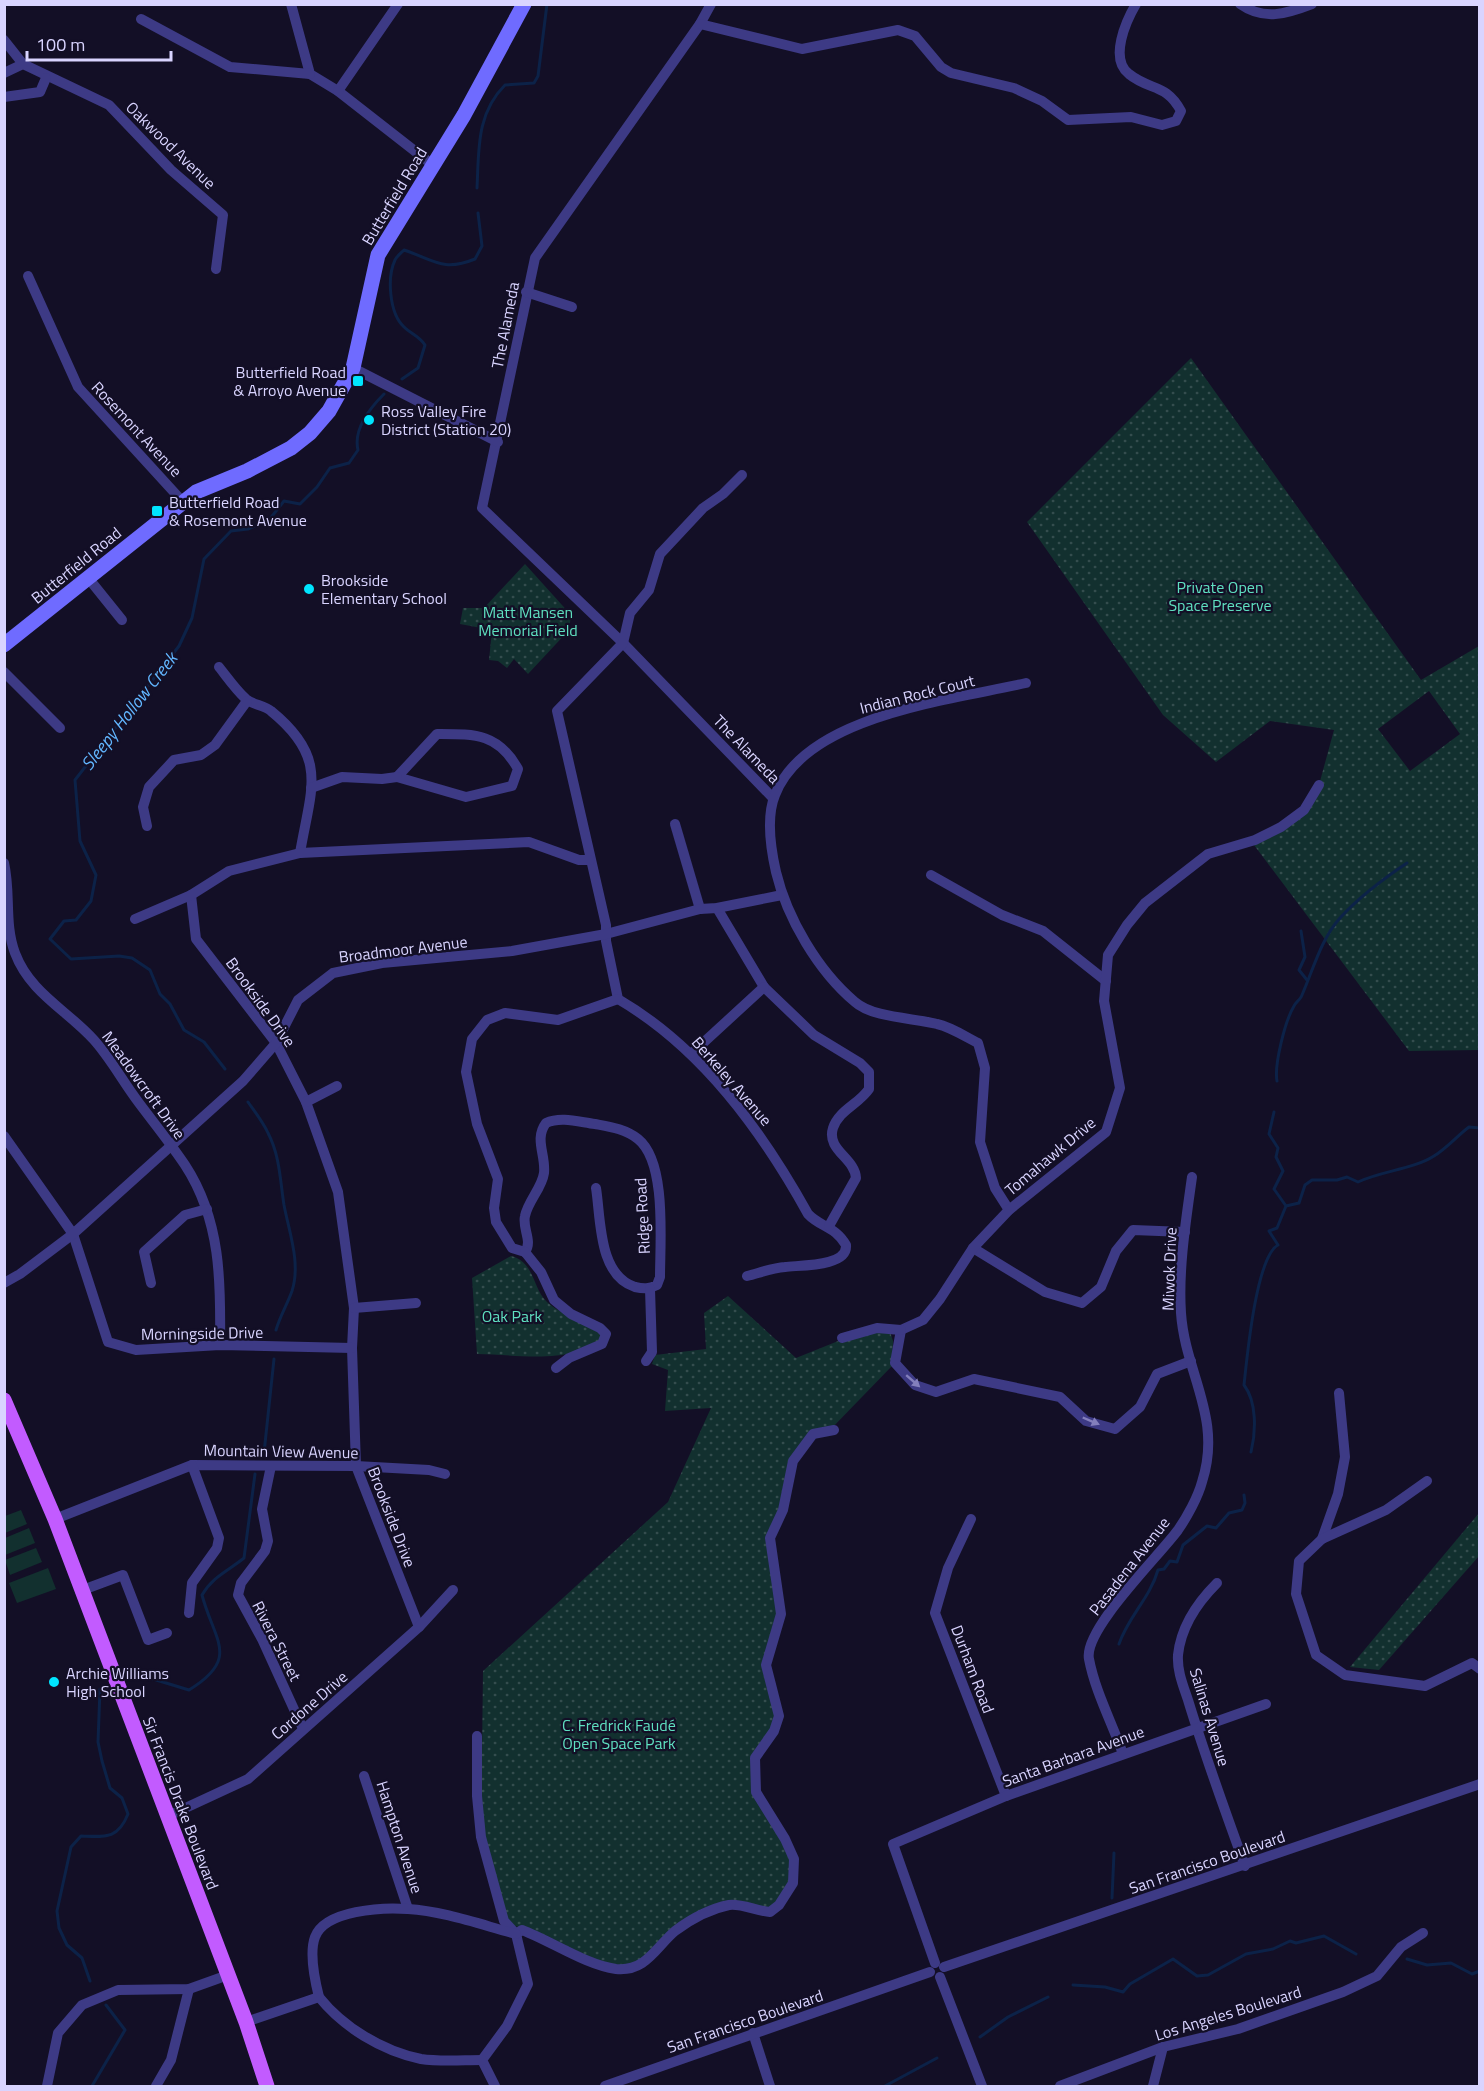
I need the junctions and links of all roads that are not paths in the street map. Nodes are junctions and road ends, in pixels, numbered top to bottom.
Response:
1 (291, 4) edge
2 (398, 4) edge
3 (524, 4) edge
4 (711, 4) edge
5 (1136, 4) edge
6 (1240, 4) edge
7 (1312, 4) edge
8 (141, 19) dead end
9 (700, 24) junction
10 (4, 40) edge
11 (23, 64) junction
12 (4, 73) edge
13 (310, 74) junction
14 (46, 78) junction
15 (338, 91) junction
16 (4, 98) edge
17 (434, 166) junction
18 (216, 269) dead end
19 (28, 276) dead end
20 (526, 292) junction
21 (572, 307) dead end
22 (352, 368) junction
23 (498, 442) junction
24 (742, 475) dead end
25 (183, 501) junction
26 (89, 579) junction
27 (122, 620) dead end
28 (623, 643) junction
29 (4, 645) edge
30 (219, 667) dead end
31 (4, 672) edge
32 (1026, 683) dead end
33 (247, 700) junction
34 (60, 728) dead end
35 (397, 777) junction
36 (1319, 785) dead end
37 (311, 788) junction
38 (773, 798) junction
39 (675, 824) dead end
40 (147, 826) dead end
41 (300, 853) junction
42 (590, 861) junction
43 (4, 863) edge
44 (931, 875) dead end
45 (191, 895) junction
46 (782, 895) junction
47 (717, 908) junction
48 (700, 909) junction
49 (135, 919) dead end
50 (606, 934) junction
51 (1106, 981) junction
52 (764, 987) junction
53 (618, 999) junction
54 (276, 1043) junction
55 (691, 1054) junction
56 (337, 1086) dead end
57 (306, 1102) junction
58 (4, 1136) edge
59 (171, 1146) junction
60 (1192, 1177) dead end
61 (596, 1188) dead end
62 (207, 1209) junction
63 (1009, 1210) junction
64 (829, 1226) junction
65 (1185, 1232) junction
66 (73, 1234) junction
67 (973, 1248) junction
68 (525, 1252) junction
69 (747, 1276) dead end
70 (4, 1283) edge
71 (151, 1283) dead end
72 (650, 1289) junction
73 (416, 1303) dead end
74 (354, 1308) junction
75 (901, 1330) junction
76 (842, 1338) dead end
77 (220, 1345) junction
78 (352, 1348) junction
79 (646, 1361) dead end
80 (1191, 1361) junction
81 (556, 1368) dead end
82 (1339, 1393) dead end
83 (4, 1400) edge
84 (834, 1430) dead end
85 (192, 1465) junction
86 (271, 1466) junction
87 (356, 1466) junction
88 (446, 1474) dead end
89 (1427, 1481) dead end
90 (55, 1519) junction
91 (971, 1519) dead end
92 (1322, 1539) junction
93 (1217, 1583) dead end
94 (453, 1590) dead end
95 (80, 1591) junction
96 (189, 1613) dead end
97 (419, 1627) junction
98 (167, 1633) dead end
99 (1479, 1669) edge
100 (1266, 1704) dead end
101 (1196, 1728) junction
102 (303, 1729) junction
103 (477, 1736) dead end
104 (1123, 1754) junction
105 (364, 1776) dead end
106 (1479, 1784) edge
107 (1006, 1796) junction
108 (166, 1817) junction
109 (1245, 1866) junction
110 (408, 1909) junction
111 (1423, 1933) dead end
112 (516, 1934) junction
113 (937, 1970) junction
114 (228, 1975) junction
115 (189, 1989) junction
116 (319, 1997) junction
117 (246, 2022) junction
118 (753, 2033) junction
119 (1163, 2047) junction
120 (482, 2060) junction
121 (47, 2086) edge
122 (156, 2086) edge
123 (267, 2086) edge
124 (495, 2086) edge
125 (605, 2086) edge
126 (770, 2086) edge
127 (982, 2086) edge
128 (1060, 2086) edge
129 (1153, 2086) edge

1 - 13 street
2 - 15 street
3 - 17 street, Butterfield Road
4 - 9 street, The Alameda
5 - 9 street
6 - 7 street
8 - 13 street
9 - 20 street, The Alameda
10 - 11 street
11 - 12 street
11 - 14 street
13 - 15 street
14 - 16 street
14 - 18 street, Oakwood Avenue
15 - 17 street
17 - 22 street, Butterfield Road
19 - 25 street, Rosemont Avenue
20 - 21 street
20 - 23 street, The Alameda
22 - 23 street
22 - 25 street, Butterfield Road
23 - 28 street, The Alameda
24 - 28 street
25 - 26 street, Butterfield Road
26 - 27 street
26 - 29 street, Butterfield Road
28 - 38 street, The Alameda
28 - 42 street
30 - 33 street
31 - 34 street
32 - 38 street, Indian Rock Court
33 - 37 street
33 - 40 street
35 - 35 street
35 - 37 street
36 - 51 street, Tomahawk Drive
37 - 41 street
38 - 46 street
39 - 48 street
41 - 42 street
41 - 45 street
42 - 50 street
43 - 59 street, Meadowcroft Drive
44 - 51 street
45 - 49 street
45 - 54 street, Brookside Drive
46 - 47 street, Broadmoor Avenue
46 - 63 street
47 - 48 street, Broadmoor Avenue
47 - 52 street
48 - 50 street, Broadmoor Avenue
50 - 53 street
50 - 54 street, Broadmoor Avenue
51 - 63 street, Tomahawk Drive
52 - 55 street
52 - 64 street
53 - 55 street, Berkeley Avenue
53 - 68 street
54 - 57 street, Brookside Drive
54 - 59 street, Broadmoor Avenue
55 - 64 street, Berkeley Avenue
56 - 57 street
57 - 74 street, Brookside Drive
58 - 66 street, Morningside Drive
59 - 62 street, Meadowcroft Drive
59 - 66 street, Broadmoor Avenue
60 - 65 street, Miwok Drive
61 - 72 street
62 - 71 street
62 - 77 street, Meadowcroft Drive
63 - 67 street, Tomahawk Drive
64 - 69 street, Berkeley Avenue
65 - 67 street
65 - 80 street, Miwok Drive
66 - 70 street, Broadmoor Avenue
66 - 77 street, Morningside Drive
67 - 75 street, Tomahawk Drive
68 - 72 street, Ridge Road
68 - 81 street
72 - 79 street
73 - 74 street
74 - 78 street, Brookside Drive
75 - 76 street
75 -> 80 street
77 - 78 street, Morningside Drive
78 - 87 street, Brookside Drive
80 - 104 street, Pasadena Avenue
82 - 92 street
83 - 90 main road, Sir Francis Drake Boulevard
84 - 112 street
85 - 86 street, Mountain View Avenue
85 - 90 street, Mountain View Avenue
85 - 96 street
86 - 87 street, Mountain View Avenue
86 - 102 street, Rivera Street
87 - 88 street, Mountain View Avenue
87 - 97 street, Brookside Drive
89 - 92 street
90 - 95 main road, Sir Francis Drake Boulevard
91 - 107 street, Durham Road
92 - 99 street
93 - 101 street, Salinas Avenue
94 - 97 street, Cordone Drive
95 - 98 street
95 - 108 main road, Sir Francis Drake Boulevard
97 - 102 street, Cordone Drive
100 - 101 street, Santa Barbara Avenue
101 - 104 street, Santa Barbara Avenue
101 - 109 street, Salinas Avenue
102 - 108 street, Cordone Drive
103 - 112 street
104 - 107 street, Santa Barbara Avenue
105 - 110 street, Hampton Avenue
106 - 109 street, San Francisco Boulevard
107 - 113 street, Santa Barbara Avenue
108 - 114 main road, Sir Francis Drake Boulevard
109 - 113 street, San Francisco Boulevard
110 - 112 street
110 - 116 street
111 - 119 street, Los Angeles Boulevard
112 - 120 street
113 - 118 street, San Francisco Boulevard
113 - 127 street
114 - 115 street
114 - 117 main road, Sir Francis Drake Boulevard
115 - 121 street
115 - 122 street
116 - 117 street
116 - 120 street
117 - 123 main road, Sir Francis Drake Boulevard
118 - 125 street, San Francisco Boulevard
118 - 126 street
119 - 128 street, Los Angeles Boulevard
119 - 129 street
120 - 124 street

